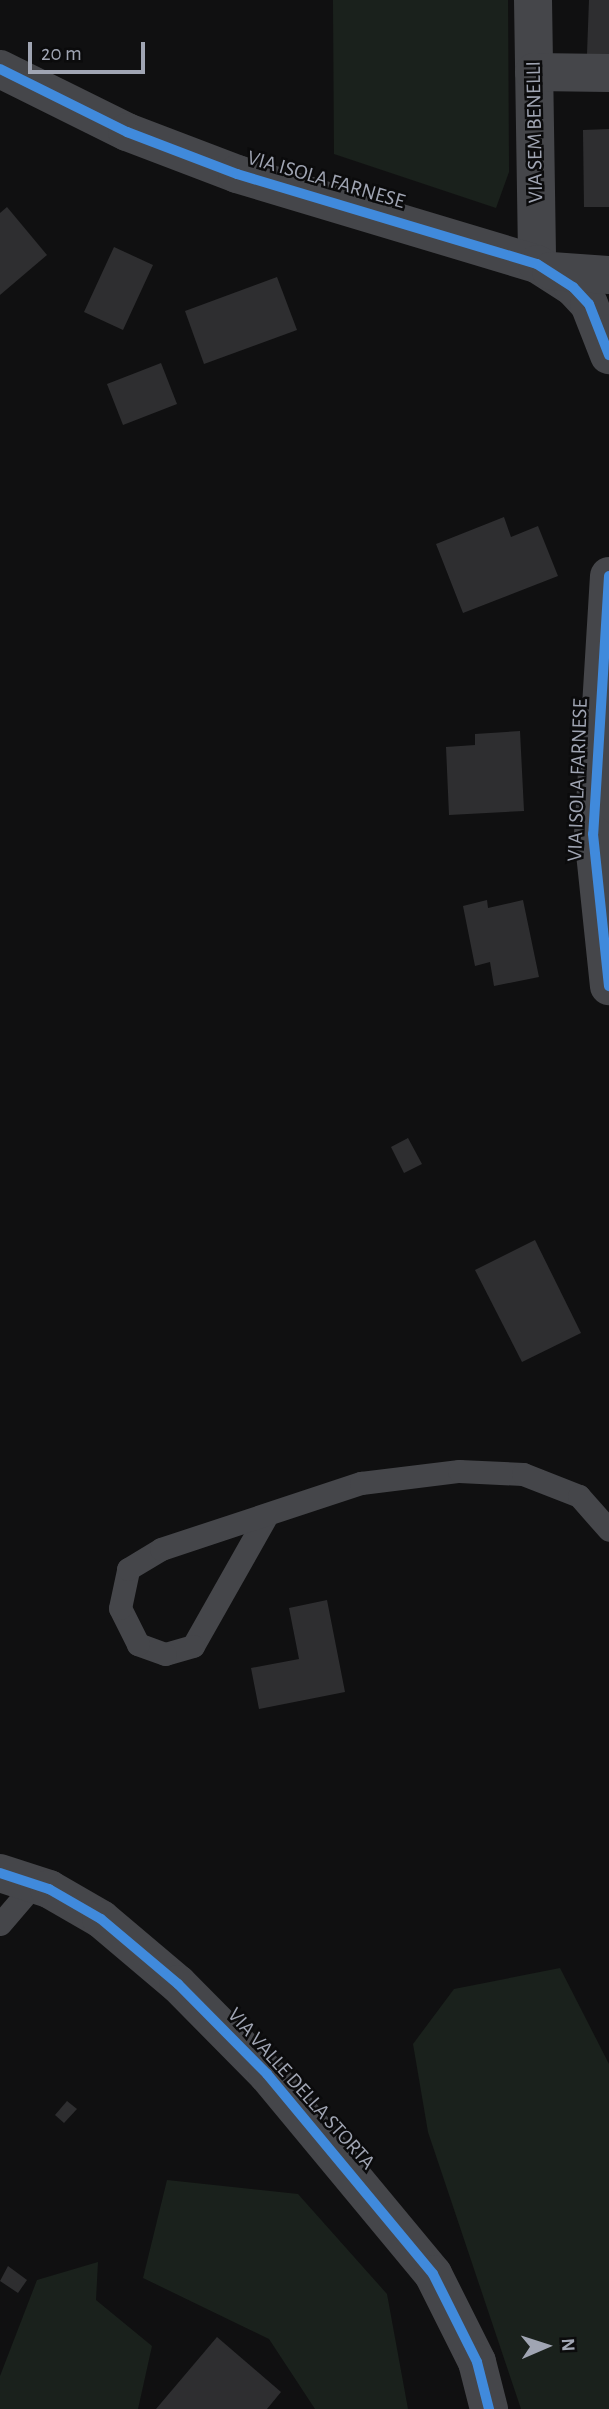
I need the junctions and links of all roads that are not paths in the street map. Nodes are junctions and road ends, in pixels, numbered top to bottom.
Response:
1 (533, 0) edge
2 (0, 69) edge
3 (534, 72) junction
4 (609, 73) edge
5 (544, 268) junction
6 (609, 275) edge
7 (609, 355) edge
8 (609, 576) edge
9 (609, 986) edge
10 (267, 1515) junction
11 (609, 1530) edge
12 (17, 1878) edge
13 (0, 1924) edge
14 (489, 2409) edge

1 - 3 street, VIA SEM BENELLI
2 - 5 street, VIA ISOLA FARNESE
3 - 4 street
3 - 5 street, VIA SEM BENELLI
5 - 6 street
5 - 7 street, VIA ISOLA FARNESE
8 - 9 street, VIA ISOLA FARNESE
10 - 10 lane
10 - 11 lane
12 - 13 lane
12 - 14 street, VIA VALLE DELLA STORTA

